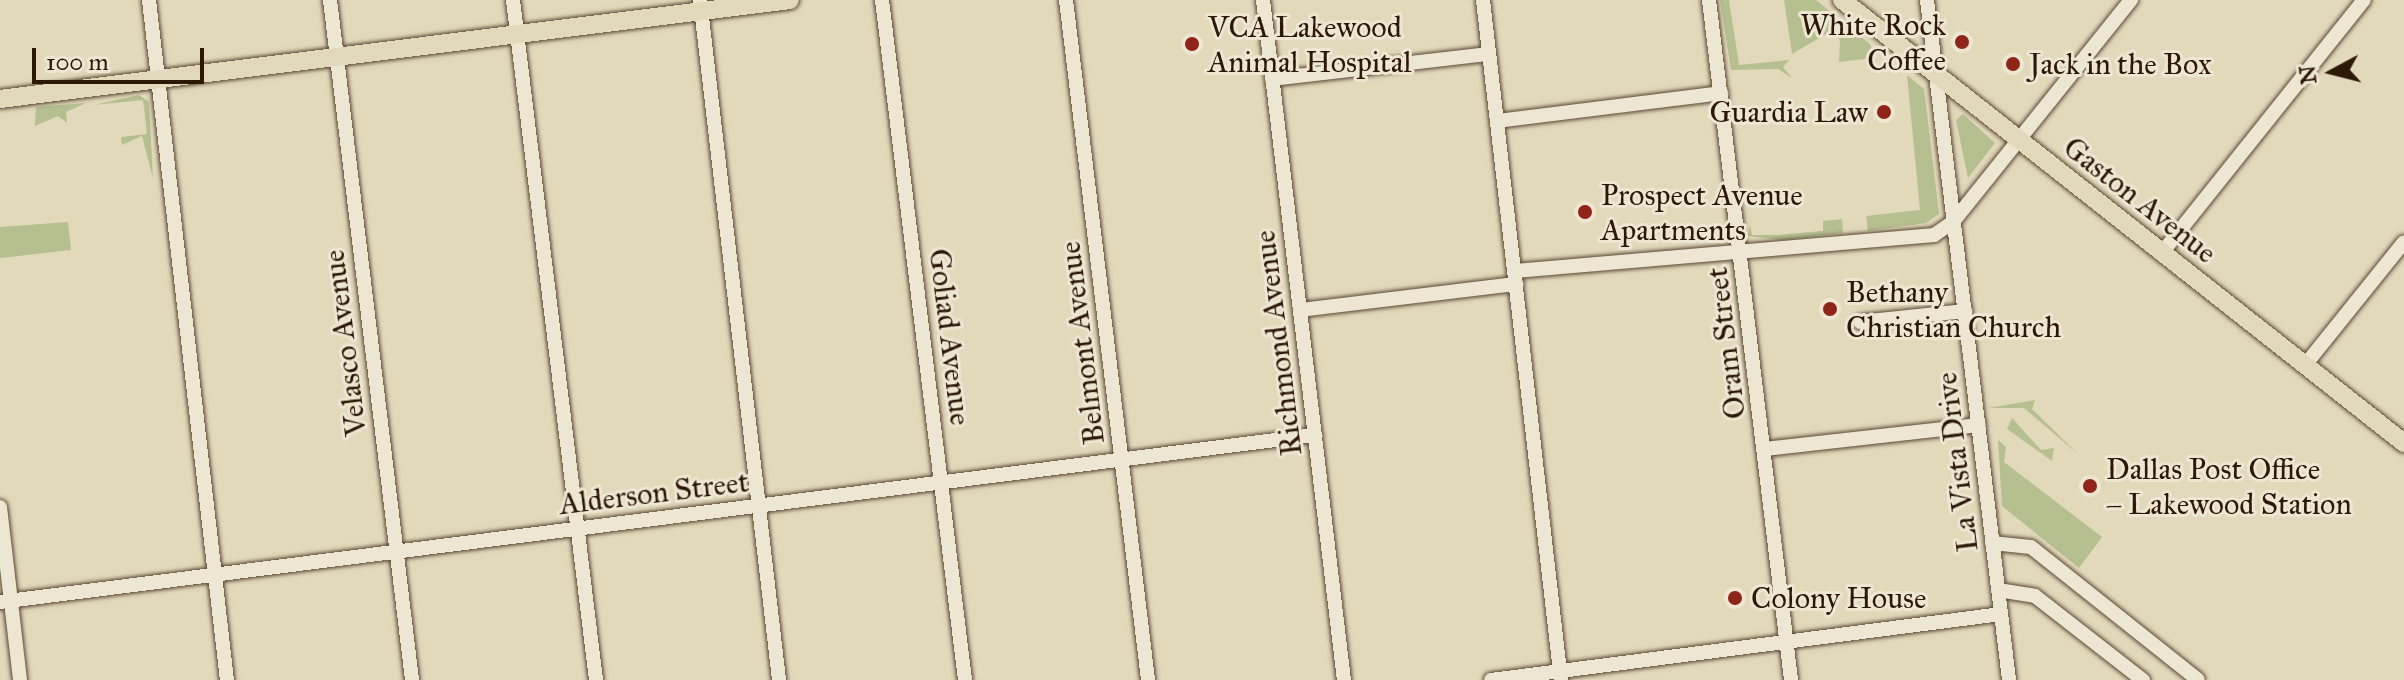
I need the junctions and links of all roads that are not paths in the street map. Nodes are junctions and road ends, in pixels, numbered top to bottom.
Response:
1 (149, 0) edge
2 (330, 0) edge
3 (513, 0) edge
4 (790, 0) edge
5 (882, 0) edge
6 (1066, 0) edge
7 (1263, 0) edge
8 (1483, 0) edge
9 (1709, 0) edge
10 (1842, 0) edge
11 (1927, 0) edge
12 (2131, 0) edge
13 (2364, 0) edge
14 (700, 5) edge
15 (517, 34) junction
16 (1489, 54) junction
17 (336, 56) junction
18 (1936, 78) junction
19 (158, 79) junction
20 (1272, 79) junction
21 (1721, 93) junction
22 (0, 99) edge
23 (1497, 121) junction
24 (2020, 140) junction
25 (1953, 222) junction
26 (2404, 242) edge
27 (1741, 252) junction
28 (2161, 254) junction
29 (1516, 277) junction
30 (1300, 310) junction
31 (1965, 311) junction
32 (1860, 322) dead end
33 (2306, 364) junction
34 (1979, 425) junction
35 (1315, 435) junction
36 (2404, 443) edge
37 (1765, 449) junction
38 (1122, 461) junction
39 (942, 483) junction
40 (758, 506) junction
41 (0, 507) edge
42 (577, 529) junction
43 (1992, 543) junction
44 (396, 553) junction
45 (214, 576) junction
46 (1998, 590) junction
47 (5, 601) edge
48 (2001, 614) junction
49 (1787, 641) junction
50 (1560, 676) edge
51 (20, 680) edge
52 (227, 680) edge
53 (412, 680) edge
54 (596, 680) edge
55 (779, 680) edge
56 (965, 680) edge
57 (1148, 680) edge
58 (1344, 680) edge
59 (1491, 680) edge
60 (1791, 680) edge
61 (2009, 680) edge
62 (2143, 680) edge
63 (2198, 680) edge

1 - 19 street
2 - 17 street, Velasco Avenue
3 - 15 street
4 - 14 main road
5 - 39 street, Goliad Avenue
6 - 38 street, Belmont Avenue
7 - 20 street, Richmond Avenue
8 - 16 street
9 - 21 street, Oram Street
10 - 18 main road, Gaston Avenue
11 - 18 street, La Vista Drive
12 - 24 street
13 - 28 street
14 - 15 main road
14 - 40 street
15 - 17 main road
15 - 42 street
16 - 20 street
16 - 23 street
17 - 19 main road
17 - 44 street, Velasco Avenue
18 - 24 main road, Gaston Avenue
18 - 25 street, La Vista Drive
19 - 22 main road
19 - 45 street
20 - 30 street, Richmond Avenue
21 - 23 street
21 - 27 street, Oram Street
23 - 29 street
24 - 25 street
24 - 28 main road, Gaston Avenue
25 - 27 street
25 - 31 street, La Vista Drive
26 - 33 street
27 - 29 street
27 - 37 street, Oram Street
28 - 33 main road, Gaston Avenue
29 - 30 street
29 - 50 street
30 - 35 street, Richmond Avenue
31 - 32 street
31 - 34 street, La Vista Drive
33 - 36 main road, Gaston Avenue
34 - 37 street
34 - 43 street, La Vista Drive
35 - 38 street, Alderson Street
35 - 58 street, Richmond Avenue
37 - 49 street, Oram Street
38 - 39 street, Alderson Street
38 - 57 street, Belmont Avenue
39 - 40 street, Alderson Street
39 - 56 street, Goliad Avenue
40 - 42 street, Alderson Street
40 - 55 street
41 - 47 street
42 - 44 street, Alderson Street
42 - 54 street
43 - 46 street, La Vista Drive
43 - 63 street
44 - 45 street, Alderson Street
44 - 53 street, Velasco Avenue
45 - 47 street, Alderson Street
45 - 52 street
46 - 48 street, La Vista Drive
46 - 62 street
47 - 51 street
48 - 49 street
48 - 61 street, La Vista Drive
49 - 50 street
49 - 60 street, Oram Street
50 - 59 street

